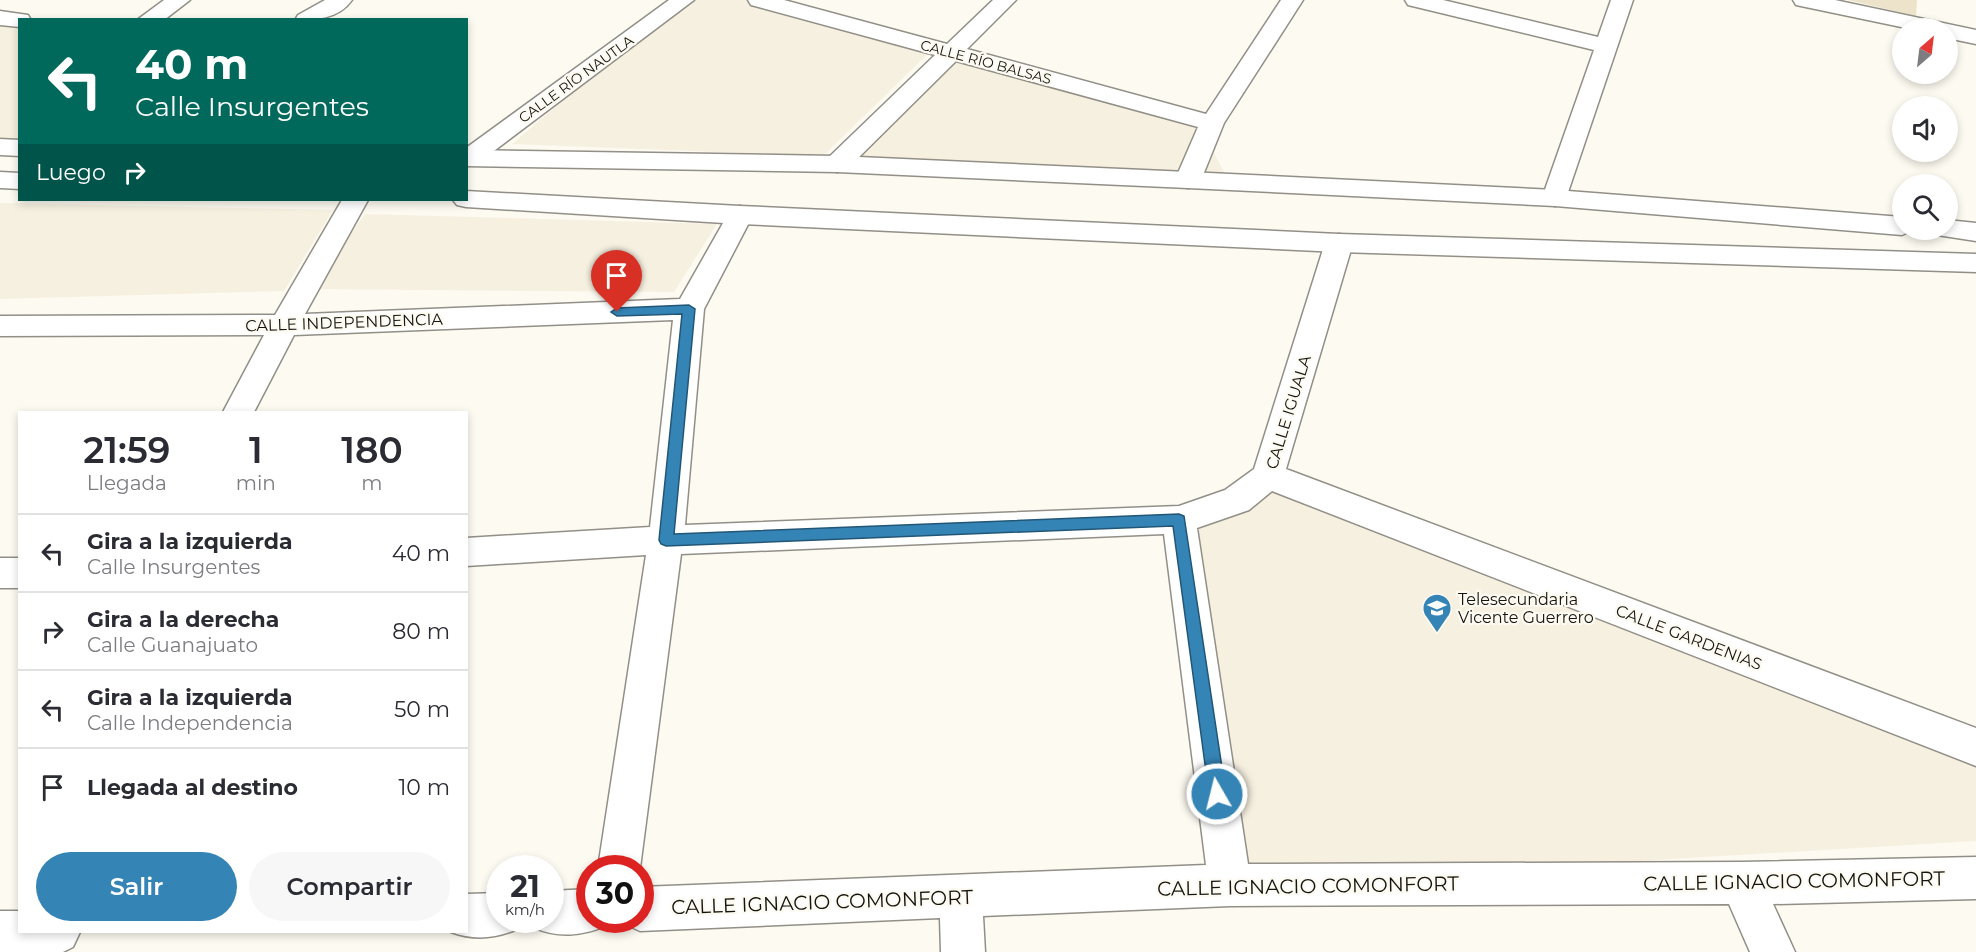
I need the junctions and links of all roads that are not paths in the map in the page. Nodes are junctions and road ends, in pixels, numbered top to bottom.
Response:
1 (341, 0) edge
2 (683, 0) edge
3 (759, 0) edge
4 (1005, 0) edge
5 (1292, 0) edge
6 (1416, 0) edge
7 (1622, 0) edge
8 (1804, 0) edge
9 (164, 9) edge
10 (0, 18) edge
11 (186, 18) edge
12 (310, 18) edge
13 (1892, 19) edge
14 (18, 20) edge
15 (1958, 33) edge
16 (1976, 37) edge
17 (1607, 46) junction
18 (950, 52) junction
19 (1212, 123) junction
20 (0, 147) edge
21 (18, 148) edge
22 (468, 156) edge
23 (468, 157) edge
24 (837, 164) junction
25 (1188, 180) junction
26 (1556, 198) junction
27 (468, 200) edge
28 (354, 201) edge
29 (740, 215) junction
30 (1892, 225) edge
31 (1958, 230) edge
32 (1976, 232) edge
33 (1338, 243) junction
34 (1976, 263) edge
35 (689, 309) junction
36 (284, 325) junction
37 (0, 326) edge
38 (240, 411) edge
39 (1268, 476) junction
40 (1179, 520) junction
41 (666, 540) junction
42 (468, 552) edge
43 (0, 573) edge
44 (18, 573) edge
45 (1976, 747) edge
46 (621, 855) edge
47 (1976, 878) edge
48 (1741, 883) junction
49 (1230, 885) junction
50 (961, 897) junction
51 (654, 908) edge
52 (486, 915) edge
53 (468, 916) edge
54 (963, 952) edge
55 (1773, 952) edge

1 - 12 street
2 - 22 street, CALLE RÍO NAUTLA
3 - 18 street, CALLE RÍO BALSAS
4 - 18 street
5 - 19 street
6 - 17 street
7 - 17 street
8 - 13 street
9 - 11 street
10 - 14 street
15 - 16 street
17 - 26 street
18 - 19 street, CALLE RÍO BALSAS
18 - 24 street
19 - 25 street
20 - 21 street
23 - 24 street
24 - 25 street
25 - 26 street
26 - 30 street
27 - 29 street
28 - 36 street
29 - 33 street
29 - 35 street
31 - 32 street
33 - 34 street
33 - 39 street, CALLE IGUALA
35 - 36 street, CALLE INDEPENDENCIA
35 - 41 street
36 - 37 street, CALLE INDEPENDENCIA
36 - 38 street
39 - 40 street, CALLE IGUALA
39 - 45 street, CALLE GARDENIAS
40 - 41 street, CALLE IGUALA
40 - 49 street
41 - 42 street, CALLE IGUALA
41 - 46 street
43 - 44 street
47 - 48 street, CALLE IGNACIO COMONFORT
48 - 49 street, CALLE IGNACIO COMONFORT
48 - 55 street
49 - 50 street, CALLE IGNACIO COMONFORT
50 - 51 street, CALLE IGNACIO COMONFORT
50 - 54 street
52 - 53 street

